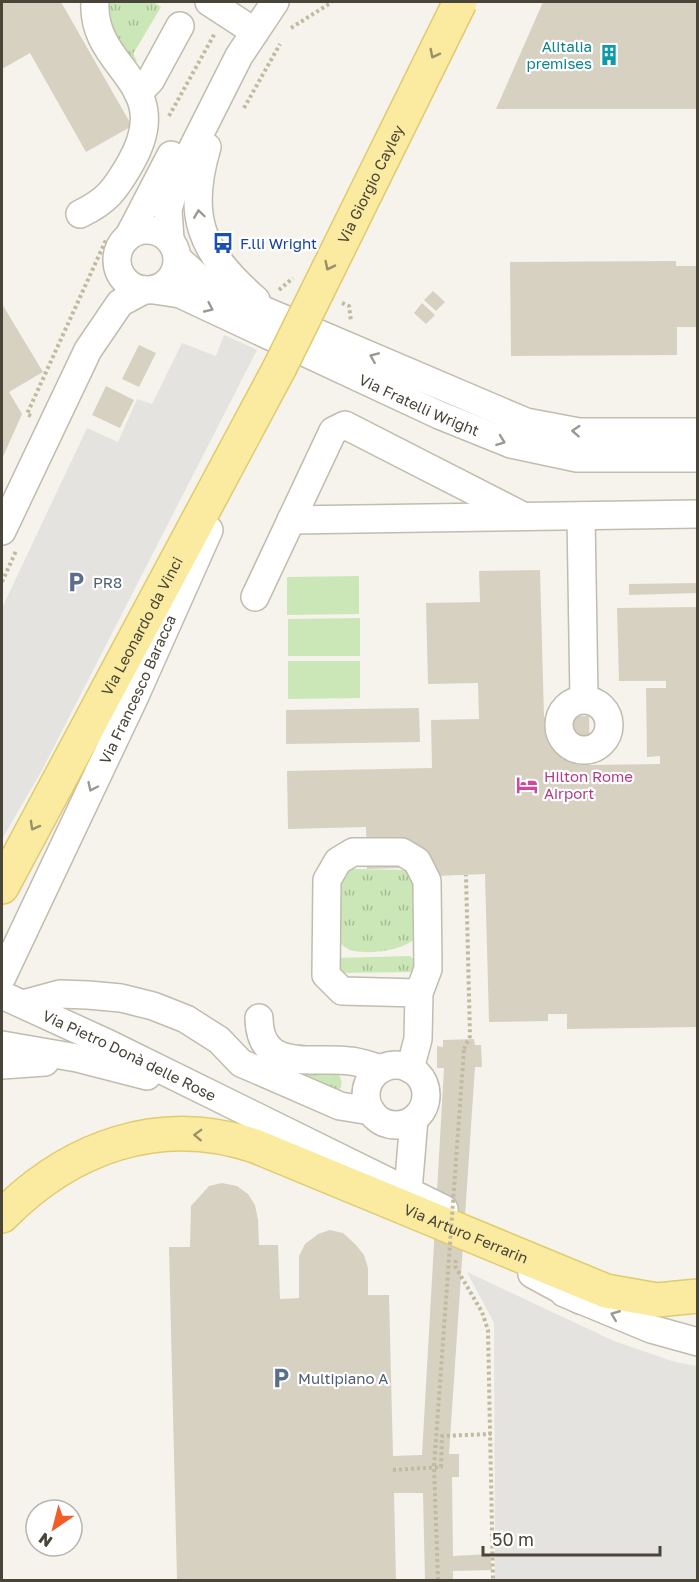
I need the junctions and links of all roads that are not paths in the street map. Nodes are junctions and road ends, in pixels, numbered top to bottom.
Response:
1 (95, 2) edge
2 (209, 2) edge
3 (274, 2) edge
4 (460, 2) edge
5 (180, 26) dead end
6 (255, 32) junction
7 (227, 80) junction
8 (138, 93) junction
9 (80, 214) dead end
10 (130, 234) junction
11 (174, 249) junction
12 (117, 265) junction
13 (149, 290) junction
14 (271, 297) junction
15 (88, 350) junction
16 (280, 367) junction
17 (413, 388) junction
18 (614, 432) junction
19 (698, 432) edge
20 (616, 458) junction
21 (698, 458) edge
22 (698, 514) edge
23 (523, 516) junction
24 (581, 516) junction
25 (291, 520) junction
26 (2, 531) edge
27 (255, 597) dead end
28 (584, 699) dead end
29 (2, 887) edge
30 (2, 977) edge
31 (419, 993) junction
32 (12, 1000) edge
33 (259, 1018) dead end
34 (2, 1045) edge
35 (2, 1065) edge
36 (118, 1068) junction
37 (381, 1069) junction
38 (410, 1069) junction
39 (371, 1111) junction
40 (414, 1119) junction
41 (256, 1132) junction
42 (96, 1149) junction
43 (408, 1191) junction
44 (2, 1195) edge
45 (2, 1216) edge
46 (438, 1236) junction
47 (690, 1298) edge
48 (580, 1300) junction
49 (651, 1329) junction
50 (698, 1337) edge
51 (698, 1342) edge

1 - 8 street
2 - 6 street
3 - 6 street
4 -> 16 main road, Via Giorgio Cayley, bridge
5 - 8 street
6 - 7 street
7 - 10 street
7 - 11 street
14 -> 7 street, Via Fratelli Wright
8 - 9 street
10 - 11 street
10 - 12 street
11 - 13 street
11 - 14 street, Via Fratelli Wright
12 - 13 street
12 - 15 street
13 - 15 street
13 -> 17 street, Via Fratelli Wright
17 -> 14 street, Via Fratelli Wright
15 - 26 street
16 -> 29 main road, Via Leonardo da Vinci
16 -> 30 street, Via Francesco Baracca
18 -> 17 street, Via Fratelli Wright
17 -> 20 street, Via Fratelli Wright
18 - 19 street, Via Fratelli Wright
18 - 20 street
20 - 21 street, Via Fratelli Wright
22 - 24 street
23 - 24 street
23 - 25 street
23 - 25 street
24 - 28 street
25 - 27 street
31 - 31 street
31 - 38 street
32 - 39 street
32 - 41 street, Via Pietro Donà delle Rose
33 - 37 street
34 - 36 street
35 - 36 street
36 - 41 street
37 - 38 street
37 - 39 street
38 - 40 street
39 - 40 street
40 - 43 street
41 -> 42 main road, Via Arturo Ferrarin
41 - 43 street, Via Pietro Donà delle Rose
41 - 46 main road, Via Arturo Ferrarin
41 - 48 street, Via Arturo Ferrarin
42 - 44 street
42 - 45 main road, Via Arturo Ferrarin
43 - 47 street, Via Pietro Donà delle Rose
46 - 47 main road, Via Arturo Ferrarin
46 - 48 street
49 -> 48 street
49 - 50 street
49 - 51 street

